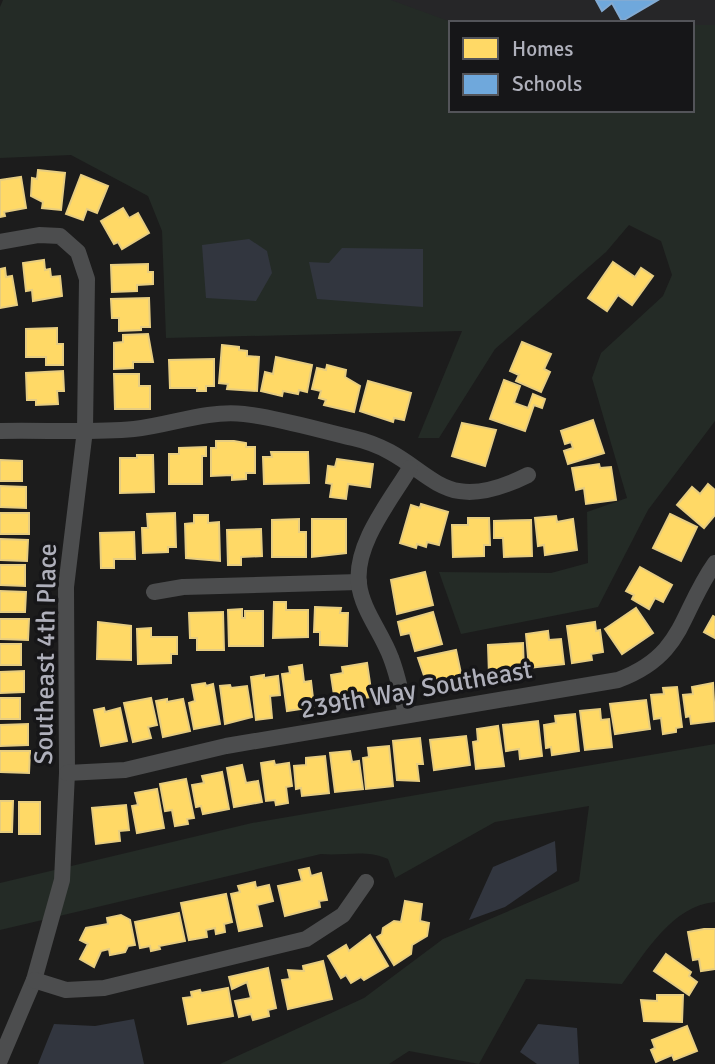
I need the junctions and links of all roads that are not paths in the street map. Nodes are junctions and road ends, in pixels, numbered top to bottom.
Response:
1 (0, 242) edge
2 (85, 430) junction
3 (0, 431) edge
4 (410, 468) junction
5 (528, 475) dead end
6 (715, 563) edge
7 (359, 582) junction
8 (154, 592) dead end
9 (406, 715) junction
10 (67, 773) junction
11 (366, 883) dead end
12 (34, 980) junction
13 (0, 1060) edge

1 - 2 street, Southeast 4th Place
2 - 3 street
2 - 4 street
2 - 10 street, Southeast 4th Place
4 - 5 street
4 - 7 street
6 - 9 street, 239th Way Southeast
7 - 8 street
7 - 9 street
9 - 10 street, 239th Way Southeast
10 - 12 street, Southeast 4th Place
11 - 12 street
12 - 13 street, Southeast 4th Place

